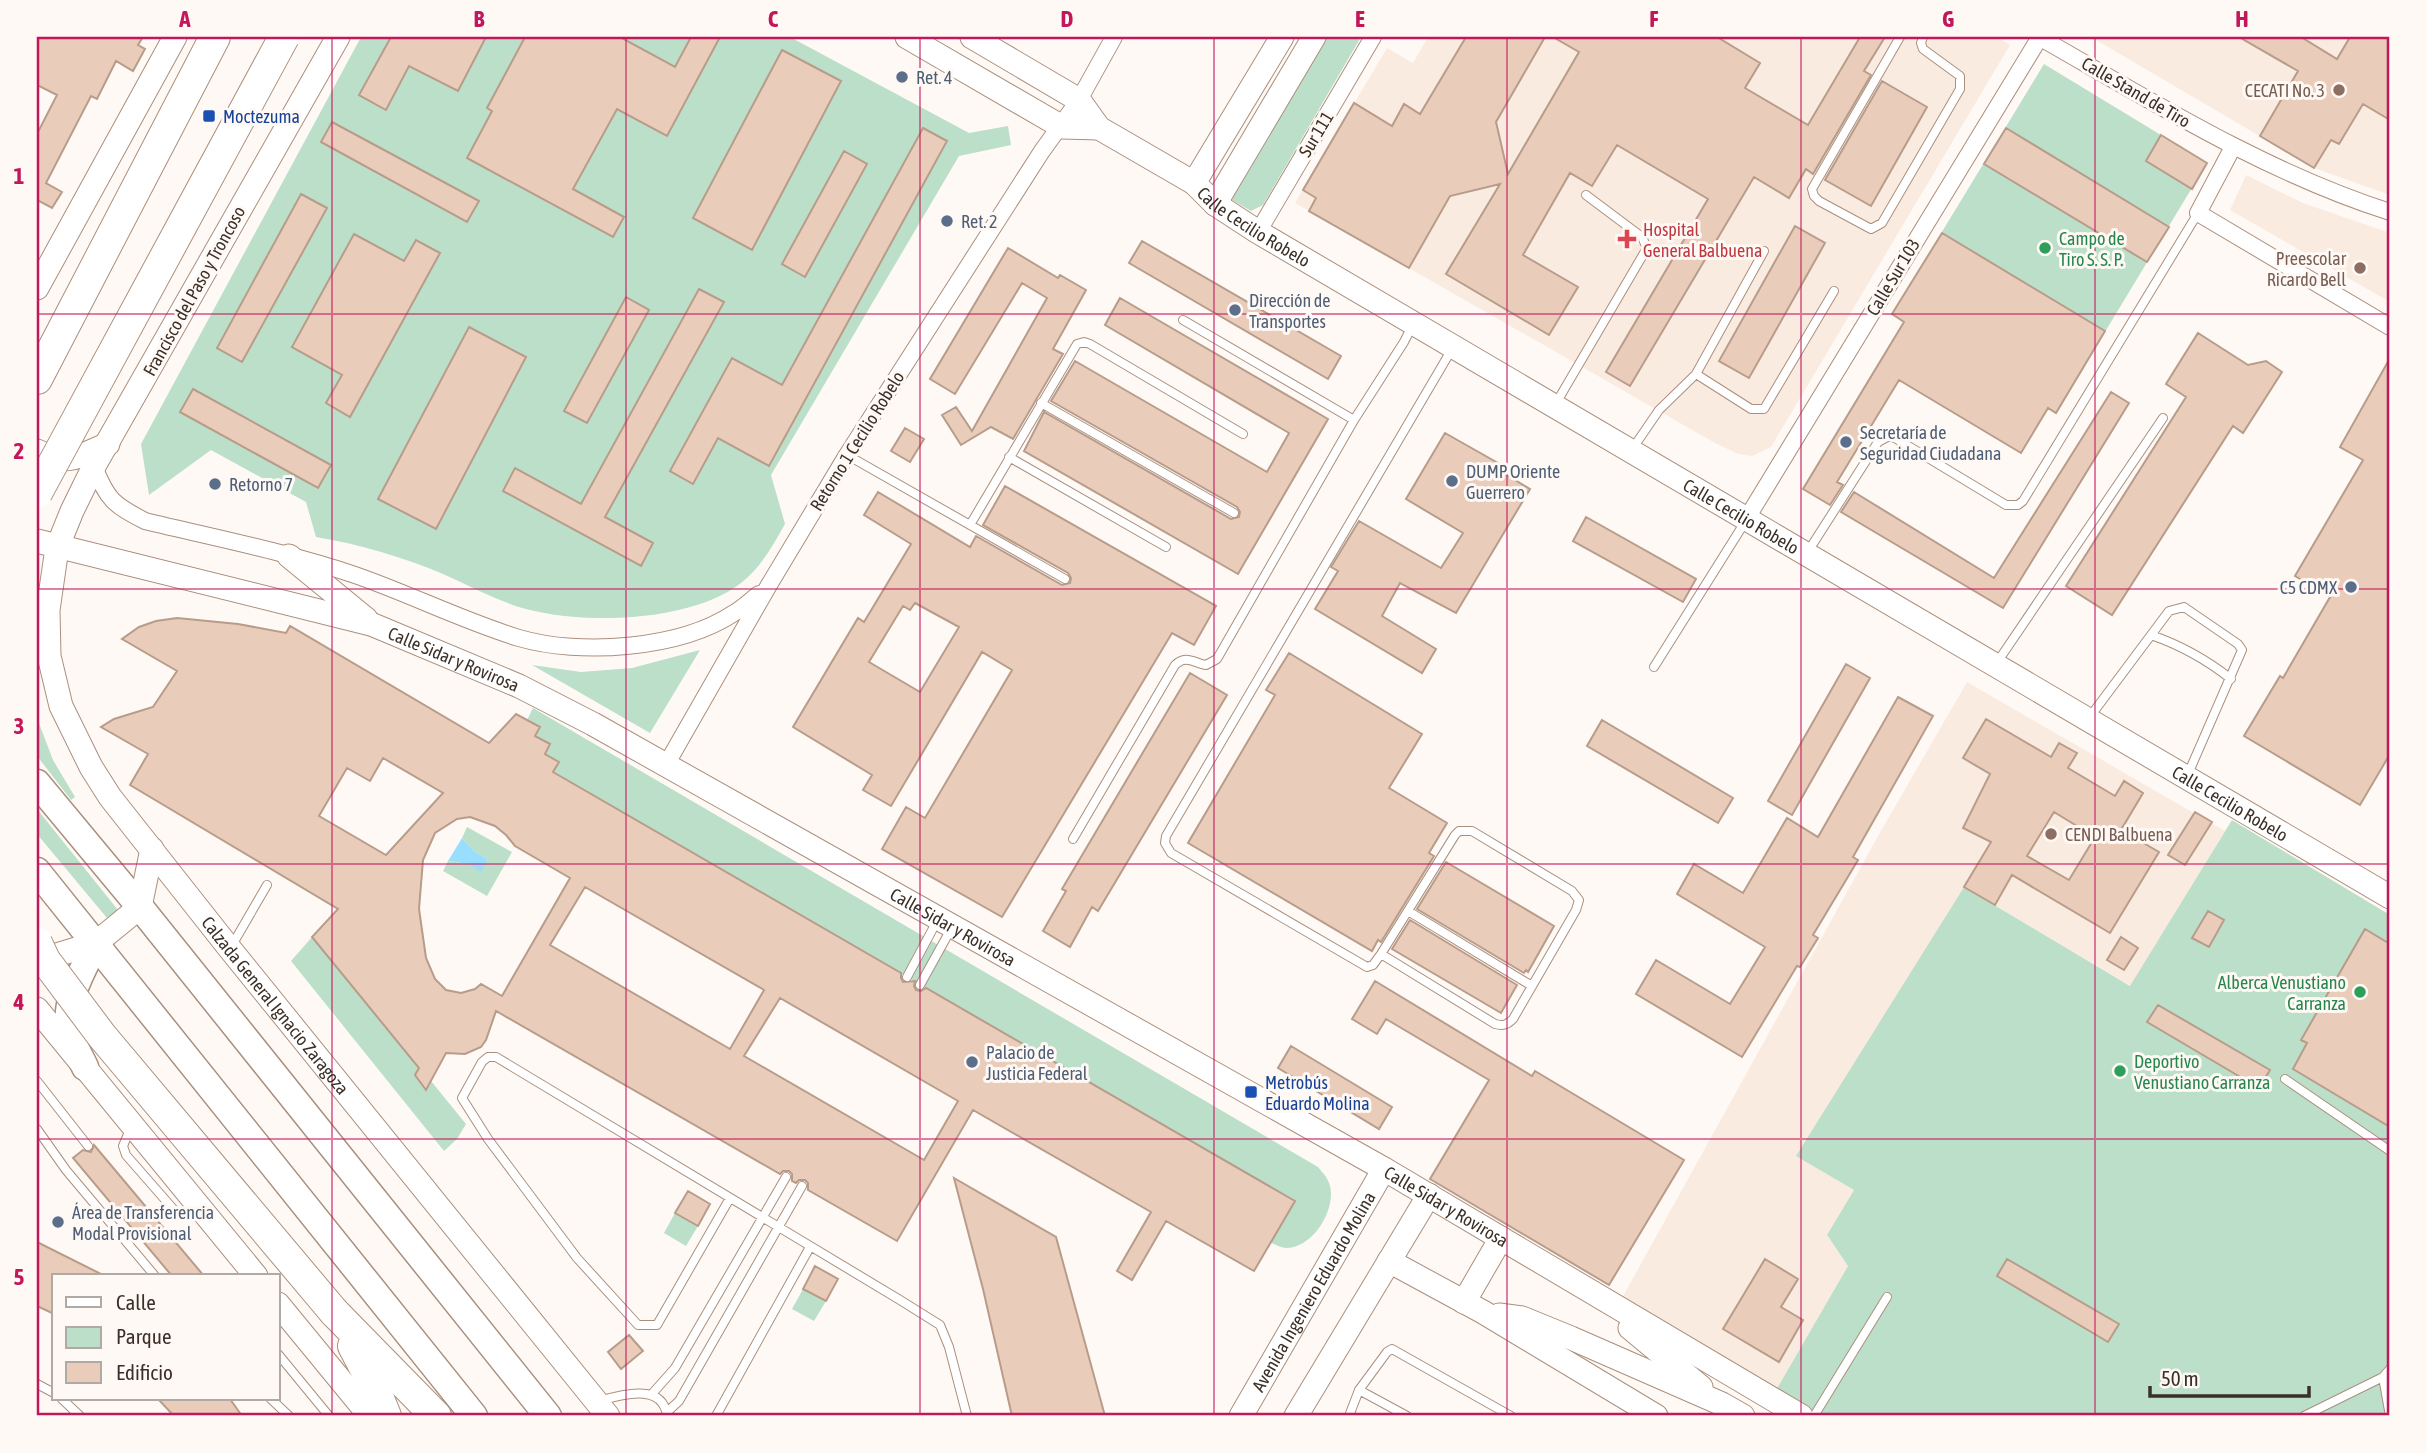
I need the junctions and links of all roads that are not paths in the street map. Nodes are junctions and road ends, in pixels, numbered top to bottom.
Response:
1 (175, 37) edge
2 (215, 37) edge
3 (284, 37) edge
4 (338, 37) edge
5 (907, 37) edge
6 (972, 37) edge
7 (1114, 37) edge
8 (1282, 37) edge
9 (1314, 37) edge
10 (1373, 37) edge
11 (1900, 37) edge
12 (1923, 37) edge
13 (2039, 37) edge
14 (1079, 100) junction
15 (1062, 127) junction
16 (1099, 128) junction
17 (2234, 147) junction
18 (1194, 183) junction
19 (1586, 195) dead end
20 (1214, 204) junction
21 (2390, 212) edge
22 (2198, 213) junction
23 (1258, 232) junction
24 (1764, 251) dead end
25 (37, 288) edge
26 (1834, 291) dead end
27 (1183, 320) dead end
28 (1413, 323) junction
29 (2390, 327) edge
30 (1453, 346) junction
31 (1696, 374) junction
32 (37, 379) edge
33 (1041, 403) junction
34 (1555, 405) junction
35 (2162, 418) dead end
36 (1354, 419) junction
37 (1243, 434) dead end
38 (108, 444) junction
39 (37, 451) edge
40 (1632, 451) junction
41 (847, 455) junction
42 (1009, 457) junction
43 (94, 467) junction
44 (37, 493) edge
45 (1234, 513) dead end
46 (1747, 518) junction
47 (970, 524) junction
48 (47, 544) edge
49 (1166, 547) dead end
50 (1807, 553) junction
51 (289, 556) junction
52 (1065, 579) dead end
53 (769, 585) junction
54 (371, 624) junction
55 (2151, 635) junction
56 (1995, 666) junction
57 (1654, 667) dead end
58 (2231, 679) junction
59 (2088, 720) junction
60 (666, 765) junction
61 (2187, 777) junction
62 (37, 783) edge
63 (1073, 839) dead end
64 (152, 849) junction
65 (37, 871) edge
66 (267, 885) dead end
67 (2390, 897) edge
68 (140, 907) junction
69 (1408, 911) junction
70 (946, 923) junction
71 (37, 943) edge
72 (96, 943) junction
73 (230, 949) junction
74 (1381, 954) junction
75 (37, 961) edge
76 (907, 976) dead end
77 (920, 985) dead end
78 (1532, 986) junction
79 (37, 1009) edge
80 (85, 1067) junction
81 (2285, 1079) dead end
82 (37, 1081) edge
83 (37, 1129) edge
84 (88, 1146) dead end
85 (2390, 1151) edge
86 (1384, 1169) junction
87 (786, 1177) dead end
88 (802, 1186) dead end
89 (1429, 1195) junction
90 (730, 1198) junction
91 (763, 1218) junction
92 (779, 1227) junction
93 (1501, 1238) junction
94 (810, 1247) junction
95 (1389, 1261) junction
96 (153, 1274) edge
97 (254, 1274) edge
98 (1572, 1281) junction
99 (1887, 1297) dead end
100 (280, 1306) edge
101 (1473, 1307) junction
102 (334, 1312) junction
103 (280, 1356) edge
104 (2390, 1370) edge
105 (2383, 1377) junction
106 (1359, 1390) junction
107 (651, 1395) junction
108 (63, 1400) edge
109 (272, 1400) edge
110 (1722, 1404) junction
111 (602, 1409) edge
112 (667, 1414) edge
113 (80, 1416) edge
114 (289, 1416) edge
115 (329, 1416) edge
116 (370, 1416) edge
117 (386, 1416) edge
118 (436, 1416) edge
119 (474, 1416) edge
120 (548, 1416) edge
121 (716, 1416) edge
122 (967, 1416) edge
123 (1241, 1416) edge
124 (1296, 1416) edge
125 (1349, 1416) edge
126 (1407, 1416) edge
127 (1511, 1416) edge
128 (1656, 1416) edge
129 (1743, 1416) edge
130 (1801, 1416) edge
131 (1814, 1416) edge
132 (2304, 1416) edge
133 (2390, 1416) edge

1 - 25 street
2 - 32 highway
3 - 44 highway, bridge
4 - 38 street, Francisco del Paso y Troncoso
5 - 15 street, Calle Cecilio Robelo
6 - 14 street, Calle Cecilio Robelo
7 - 14 street, Retorno 1 Cecilio Robelo
8 - 18 street
9 - 20 street
10 - 23 street, Sur 111
11 - 12 lane
13 - 17 street, Calle Stand de Tiro
13 - 46 street, Calle Sur 103
14 - 15 street, Retorno 1 Cecilio Robelo
14 - 16 street, Calle Cecilio Robelo
15 - 16 street, Calle Cecilio Robelo
15 - 41 street, Retorno 1 Cecilio Robelo
16 - 18 street, Calle Cecilio Robelo
17 - 21 street, Calle Stand de Tiro
17 - 22 street
18 - 20 street, Calle Cecilio Robelo
19 - 34 lane
20 - 23 street, Calle Cecilio Robelo
22 - 29 street
22 - 50 lane
23 - 28 street, Calle Cecilio Robelo
24 - 31 lane
26 - 31 lane
27 - 36 lane
28 - 30 street, Calle Cecilio Robelo
28 - 36 lane
30 - 34 street, Calle Cecilio Robelo
30 - 74 lane
31 - 40 lane
33 - 37 lane
33 - 42 lane
33 - 45 lane
34 - 40 street, Calle Cecilio Robelo
35 - 56 lane
36 - 63 lane
38 - 39 street
38 - 43 street, Francisco del Paso y Troncoso
40 - 46 street, Calle Cecilio Robelo
41 - 47 lane
41 - 53 street, Retorno 1 Cecilio Robelo
42 - 47 lane
42 - 49 lane
43 - 48 street, Francisco del Paso y Troncoso
43 - 51 street
46 - 50 street, Calle Cecilio Robelo
46 - 57 lane
47 - 52 lane
48 - 54 street, Calle Sidar y Rovirosa
48 - 64 street, Calzada General Ignacio Zaragoza
50 - 56 street, Calle Cecilio Robelo
51 - 53 street
51 - 54 street
53 - 60 street, Retorno 1 Cecilio Robelo
54 - 60 street, Calle Sidar y Rovirosa
55 - 58 lane
55 - 58 lane
55 - 59 lane
56 - 59 street, Calle Cecilio Robelo
58 - 61 lane
59 - 61 street, Calle Cecilio Robelo
60 - 70 street, Calle Sidar y Rovirosa
61 - 67 street, Calle Cecilio Robelo
62 - 68 main road
64 - 68 street
64 - 73 street, Calzada General Ignacio Zaragoza
65 - 72 main road
66 - 73 lane
68 - 72 street
68 - 120 main road
69 - 74 lane
69 - 78 lane
69 - 78 lane
70 - 76 lane
70 - 77 lane
70 - 86 street, Calle Sidar y Rovirosa
71 - 102 highway, bridge
72 - 75 street
72 - 80 main road
72 - 119 main road
73 - 111 street, Calzada General Ignacio Zaragoza
74 - 78 lane
79 - 80 street
80 - 97 street
81 - 85 lane
82 - 84 lane
83 - 96 lane
86 - 89 street, Calle Sidar y Rovirosa
86 - 123 street, Avenida Ingeniero Eduardo Molina
87 - 91 lane
88 - 92 lane
89 - 93 street, Calle Sidar y Rovirosa
89 - 95 street
90 - 90 lane
90 - 91 lane
91 - 92 lane
91 - 107 lane
92 - 94 lane
92 - 112 lane
93 - 98 street, Calle Sidar y Rovirosa
93 - 101 street
94 - 121 lane
94 - 122 lane
95 - 101 street
95 - 124 street
98 - 110 street
98 - 130 street, Calle Sidar y Rovirosa
99 - 131 lane
100 - 116 street
101 - 110 street
101 - 128 street
102 - 117 highway
102 - 118 highway
103 - 115 lane
104 - 105 lane
105 - 132 lane
105 - 133 lane
106 - 125 lane
106 - 126 lane
106 - 127 lane
107 - 111 lane
107 - 112 lane
108 - 113 lane
109 - 114 lane
110 - 129 street

